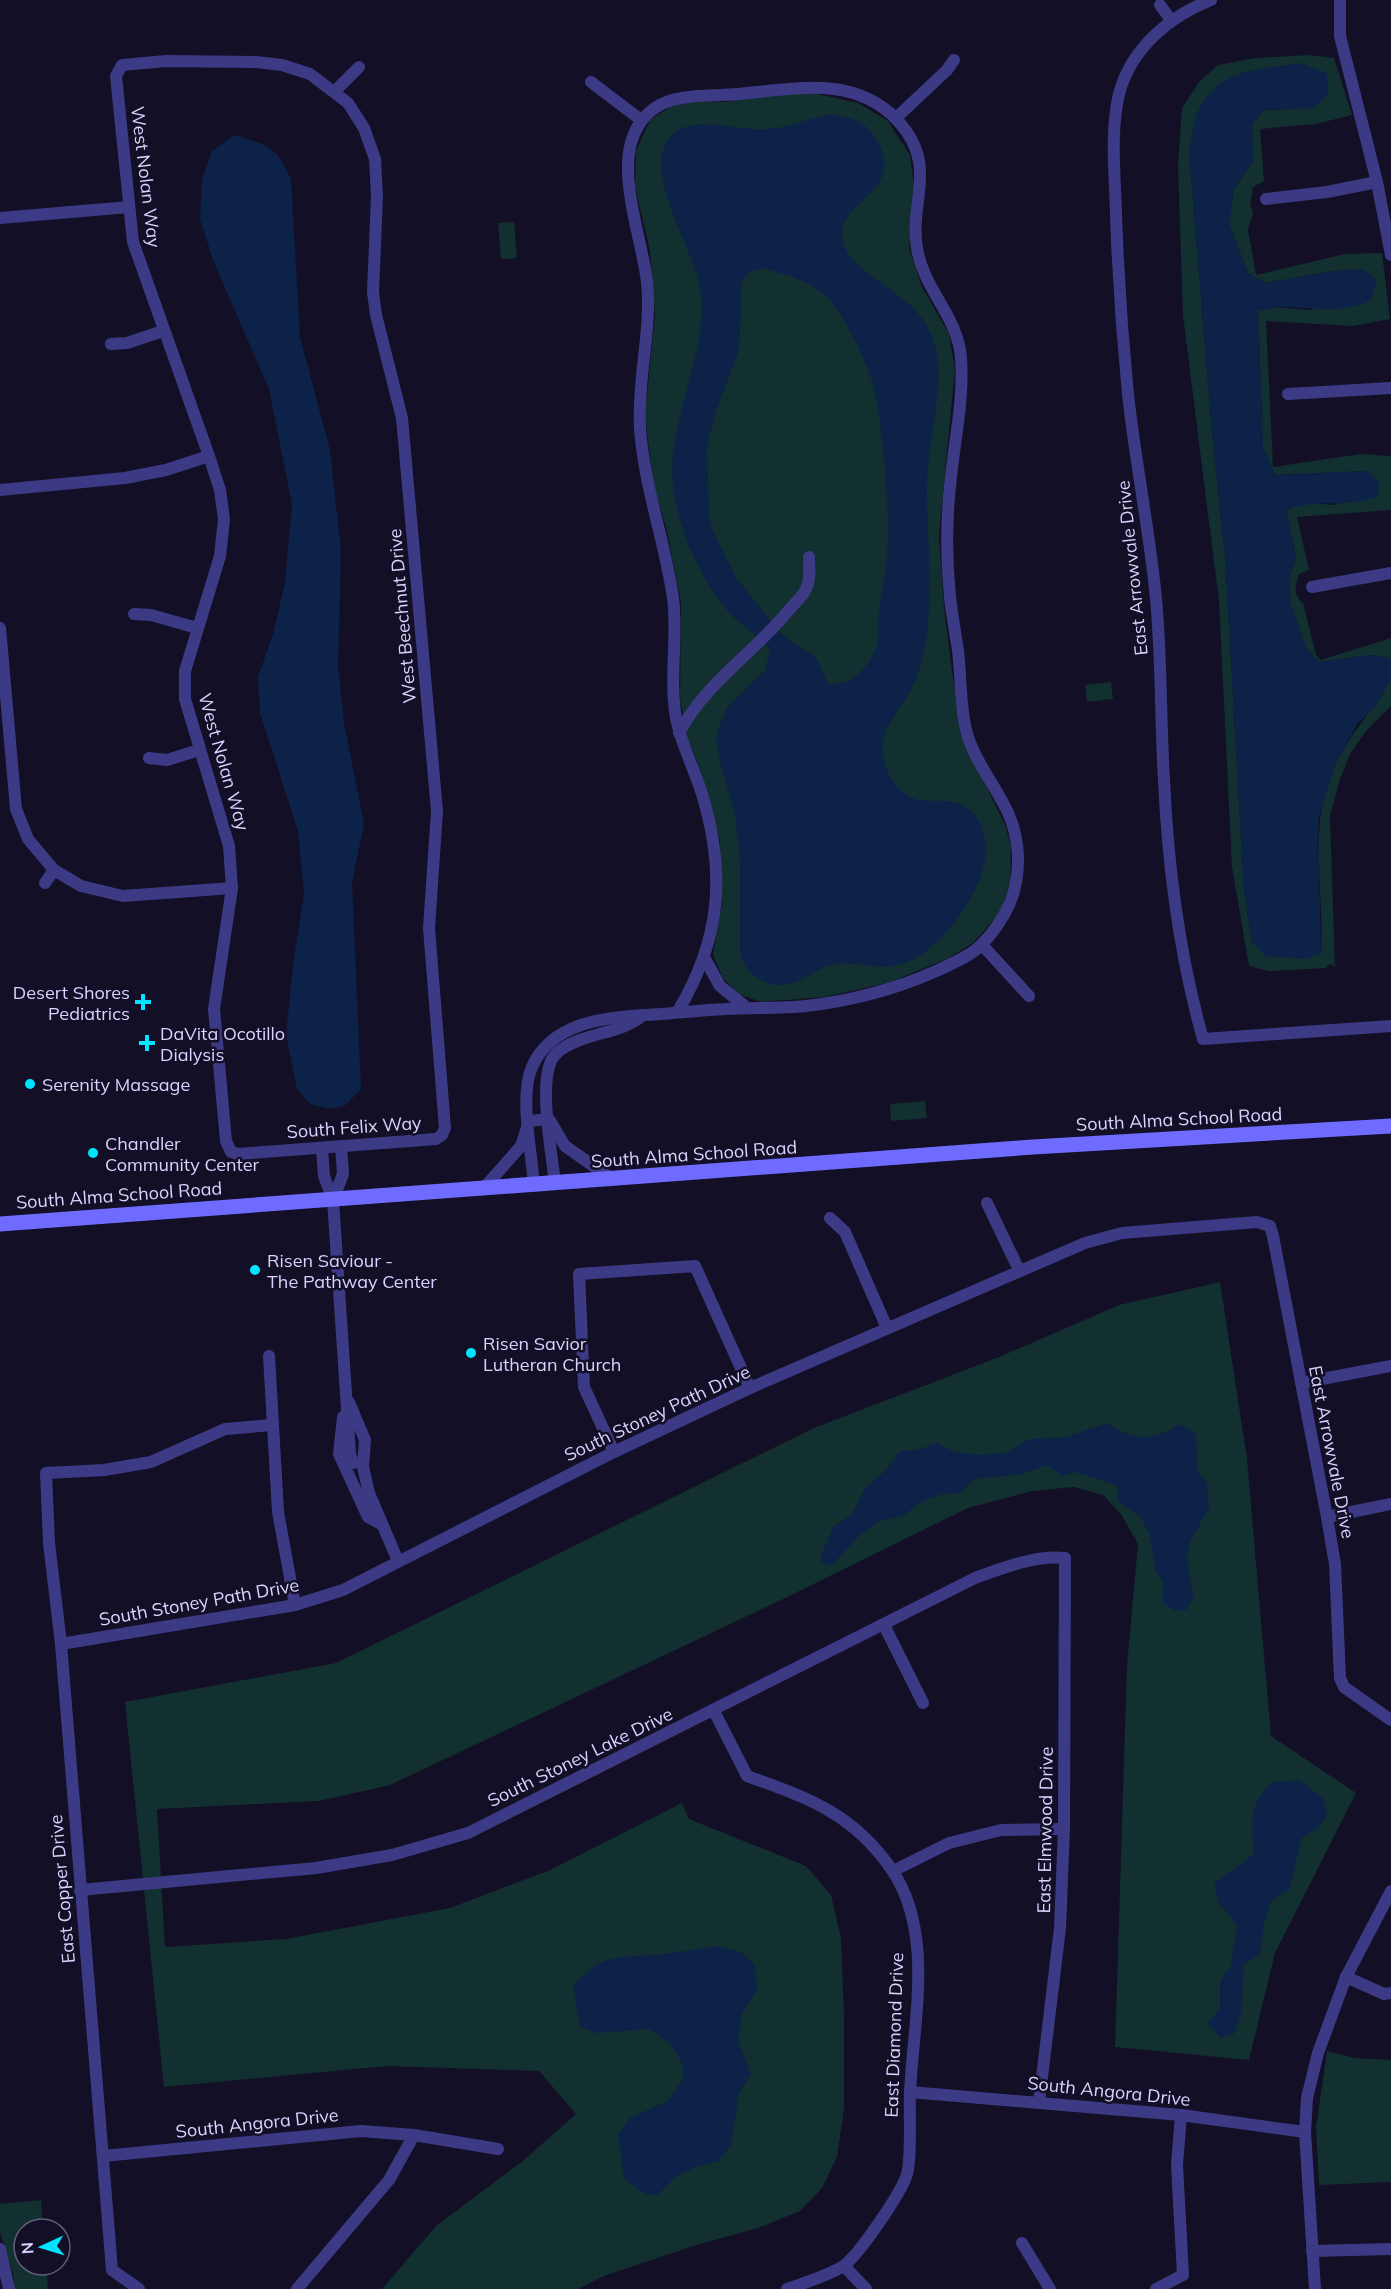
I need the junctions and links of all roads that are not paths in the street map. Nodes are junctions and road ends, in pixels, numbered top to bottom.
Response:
1 (1211, 0) edge
2 (1340, 0) edge
3 (1160, 5) dead end
4 (1171, 20) junction
5 (954, 60) dead end
6 (359, 67) dead end
7 (116, 76) joint
8 (591, 82) dead end
9 (335, 91) junction
10 (896, 118) junction
11 (641, 120) junction
12 (1377, 182) junction
13 (1266, 199) dead end
14 (129, 207) junction
15 (0, 218) edge
16 (1391, 255) edge
17 (163, 331) junction
18 (111, 344) dead end
19 (1391, 388) edge
20 (1288, 394) dead end
21 (209, 456) junction
22 (0, 490) edge
23 (809, 557) dead end
24 (1391, 573) edge
25 (1312, 587) dead end
26 (134, 615) dead end
27 (0, 628) edge
28 (197, 628) junction
29 (679, 733) junction
30 (199, 750) junction
31 (149, 758) dead end
32 (54, 870) junction
33 (45, 883) dead end
34 (232, 888) junction
35 (984, 947) junction
36 (705, 959) junction
37 (1029, 996) dead end
38 (747, 1008) junction
39 (678, 1011) junction
40 (644, 1015) junction
41 (1391, 1026) edge
42 (531, 1071) junction
43 (547, 1074) junction
44 (549, 1119) junction
45 (529, 1121) junction
46 (1391, 1126) edge
47 (442, 1135) joint
48 (341, 1146) junction
49 (322, 1148) junction
50 (231, 1152) joint
51 (613, 1180) junction
52 (555, 1184) junction
53 (534, 1186) junction
54 (483, 1190) junction
55 (333, 1200) junction
56 (987, 1203) dead end
57 (830, 1218) dead end
58 (0, 1224) edge
59 (1270, 1226) joint
60 (1019, 1270) junction
61 (887, 1328) junction
62 (269, 1356) dead end
63 (1391, 1366) edge
64 (1300, 1383) junction
65 (750, 1388) junction
66 (272, 1425) junction
67 (614, 1452) junction
68 (354, 1468) junction
69 (1391, 1504) edge
70 (1327, 1517) junction
71 (381, 1524) junction
72 (1065, 1558) joint
73 (398, 1562) junction
74 (295, 1605) junction
75 (884, 1625) junction
76 (61, 1644) junction
77 (923, 1703) dead end
78 (714, 1711) junction
79 (1391, 1720) edge
80 (1064, 1829) junction
81 (893, 1871) junction
82 (80, 1890) junction
83 (1391, 1891) edge
84 (1346, 1977) junction
85 (1391, 1993) edge
86 (910, 2092) junction
87 (1039, 2102) junction
88 (1181, 2115) junction
89 (1305, 2132) junction
90 (414, 2135) junction
91 (498, 2149) dead end
92 (103, 2156) junction
93 (1022, 2243) dead end
94 (0, 2249) edge
95 (1391, 2249) edge
96 (1312, 2251) junction
97 (844, 2266) junction
98 (9, 2289) edge
99 (139, 2289) edge
100 (297, 2289) edge
101 (787, 2289) edge
102 (866, 2289) edge
103 (1050, 2289) edge
104 (1156, 2289) edge
105 (1315, 2289) edge

1 - 4 street, East Arrowvale Drive
2 - 12 street
3 - 4 street
4 - 41 street, East Arrowvale Drive
5 - 10 street
6 - 9 street
7 - 9 street, West Beechnut Drive
7 - 14 street, West Nolan Way
8 - 11 street
9 - 47 street, West Beechnut Drive
10 - 11 street
10 - 35 street
11 - 29 street
12 - 13 street
12 - 16 street
14 - 15 street
14 - 17 street, West Nolan Way
17 - 18 street
17 - 21 street, West Nolan Way
19 - 20 street
21 - 22 street
21 - 28 street, West Nolan Way
23 - 29 street
24 - 25 street
26 - 28 street
27 - 32 street
28 - 30 street, West Nolan Way
29 - 36 street
30 - 31 street
30 - 34 street, West Nolan Way
32 - 33 street
32 - 34 street
34 - 50 street, West Nolan Way
35 - 37 street
35 - 38 street
36 - 38 street
36 - 39 street
38 - 39 street
39 - 40 street
40 - 42 street
40 - 43 street
42 - 43 street
42 - 45 street
43 - 44 street
44 - 45 street
44 - 51 street
44 - 52 street
45 - 53 street
45 - 54 street
46 - 51 main road, South Alma School Road
47 - 48 street, South Felix Way
48 - 49 street, South Felix Way
48 - 55 street
49 - 50 street, South Felix Way
49 - 55 street
51 - 52 main road, South Alma School Road
52 - 53 main road, South Alma School Road
53 - 54 main road, South Alma School Road
54 - 55 main road, South Alma School Road
55 - 58 main road, South Alma School Road
55 - 68 street
56 - 60 street
57 - 61 street
59 - 60 street, South Stoney Path Drive
59 - 64 street, East Arrowvale Drive
60 - 61 street, South Stoney Path Drive
61 - 65 street, South Stoney Path Drive
62 - 66 street
63 - 64 street
64 - 70 street, East Arrowvale Drive
65 - 67 street, South Stoney Path Drive
65 - 67 street
66 - 74 street
66 - 76 street, East Copper Drive
67 - 73 street, South Stoney Path Drive
68 - 71 street
68 - 71 street
69 - 70 street
70 - 79 street, East Arrowvale Drive
71 - 73 street
72 - 75 street, South Stoney Lake Drive
72 - 80 street, East Elmwood Drive
73 - 74 street, South Stoney Path Drive
74 - 76 street, South Stoney Path Drive
75 - 77 street
75 - 78 street, South Stoney Lake Drive
76 - 82 street, East Copper Drive
78 - 81 street, East Diamond Drive
78 - 82 street, South Stoney Lake Drive
80 - 81 street
80 - 87 street, East Elmwood Drive
81 - 86 street, East Diamond Drive
82 - 92 street, East Copper Drive
83 - 84 street
84 - 85 street
84 - 89 street
86 - 87 street, South Angora Drive
86 - 97 street, East Diamond Drive
87 - 88 street, South Angora Drive
88 - 89 street, South Angora Drive
88 - 104 street
89 - 96 street
90 - 91 street, South Angora Drive
90 - 92 street, South Angora Drive
90 - 100 street
92 - 99 street, East Copper Drive
93 - 103 street
94 - 98 street
95 - 96 street
96 - 105 street
97 - 101 street, East Diamond Drive
97 - 102 street

